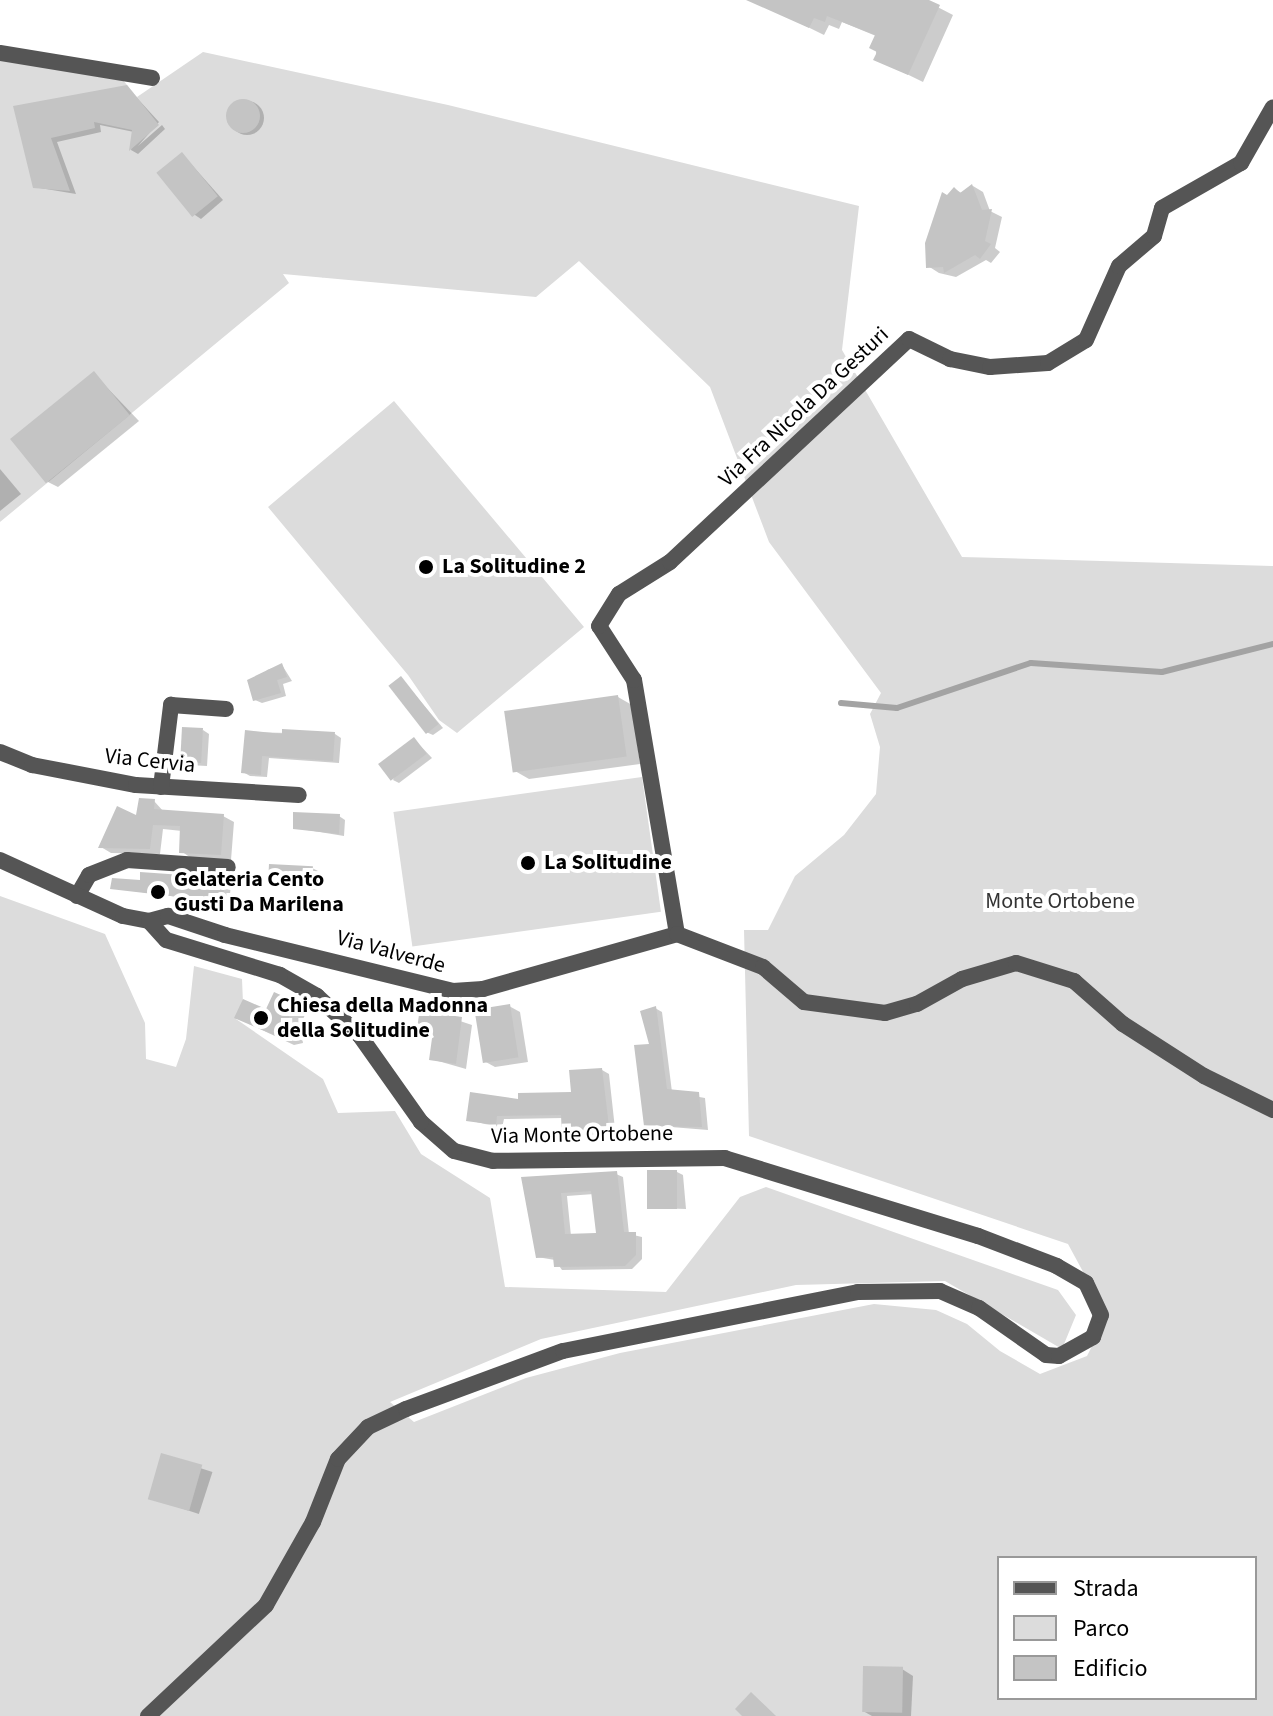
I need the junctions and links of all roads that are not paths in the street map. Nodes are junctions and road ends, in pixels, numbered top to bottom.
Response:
1 (0, 53) edge
2 (152, 78) dead end
3 (1273, 107) edge
4 (226, 709) dead end
5 (0, 752) edge
6 (161, 787) junction
7 (299, 795) dead end
8 (0, 860) edge
9 (228, 867) dead end
10 (77, 896) junction
11 (149, 921) junction
12 (677, 934) junction
13 (1273, 1110) edge
14 (148, 1716) edge

1 - 2 street
3 - 12 street, Via Fra Nicola Da Gesturi
4 - 6 street
5 - 6 street, Via Cervia
6 - 7 street, Via Cervia
8 - 10 street
9 - 10 street
10 - 11 street
11 - 12 street, Via Valverde
11 - 14 street, Via Monte Ortobene
12 - 13 street

